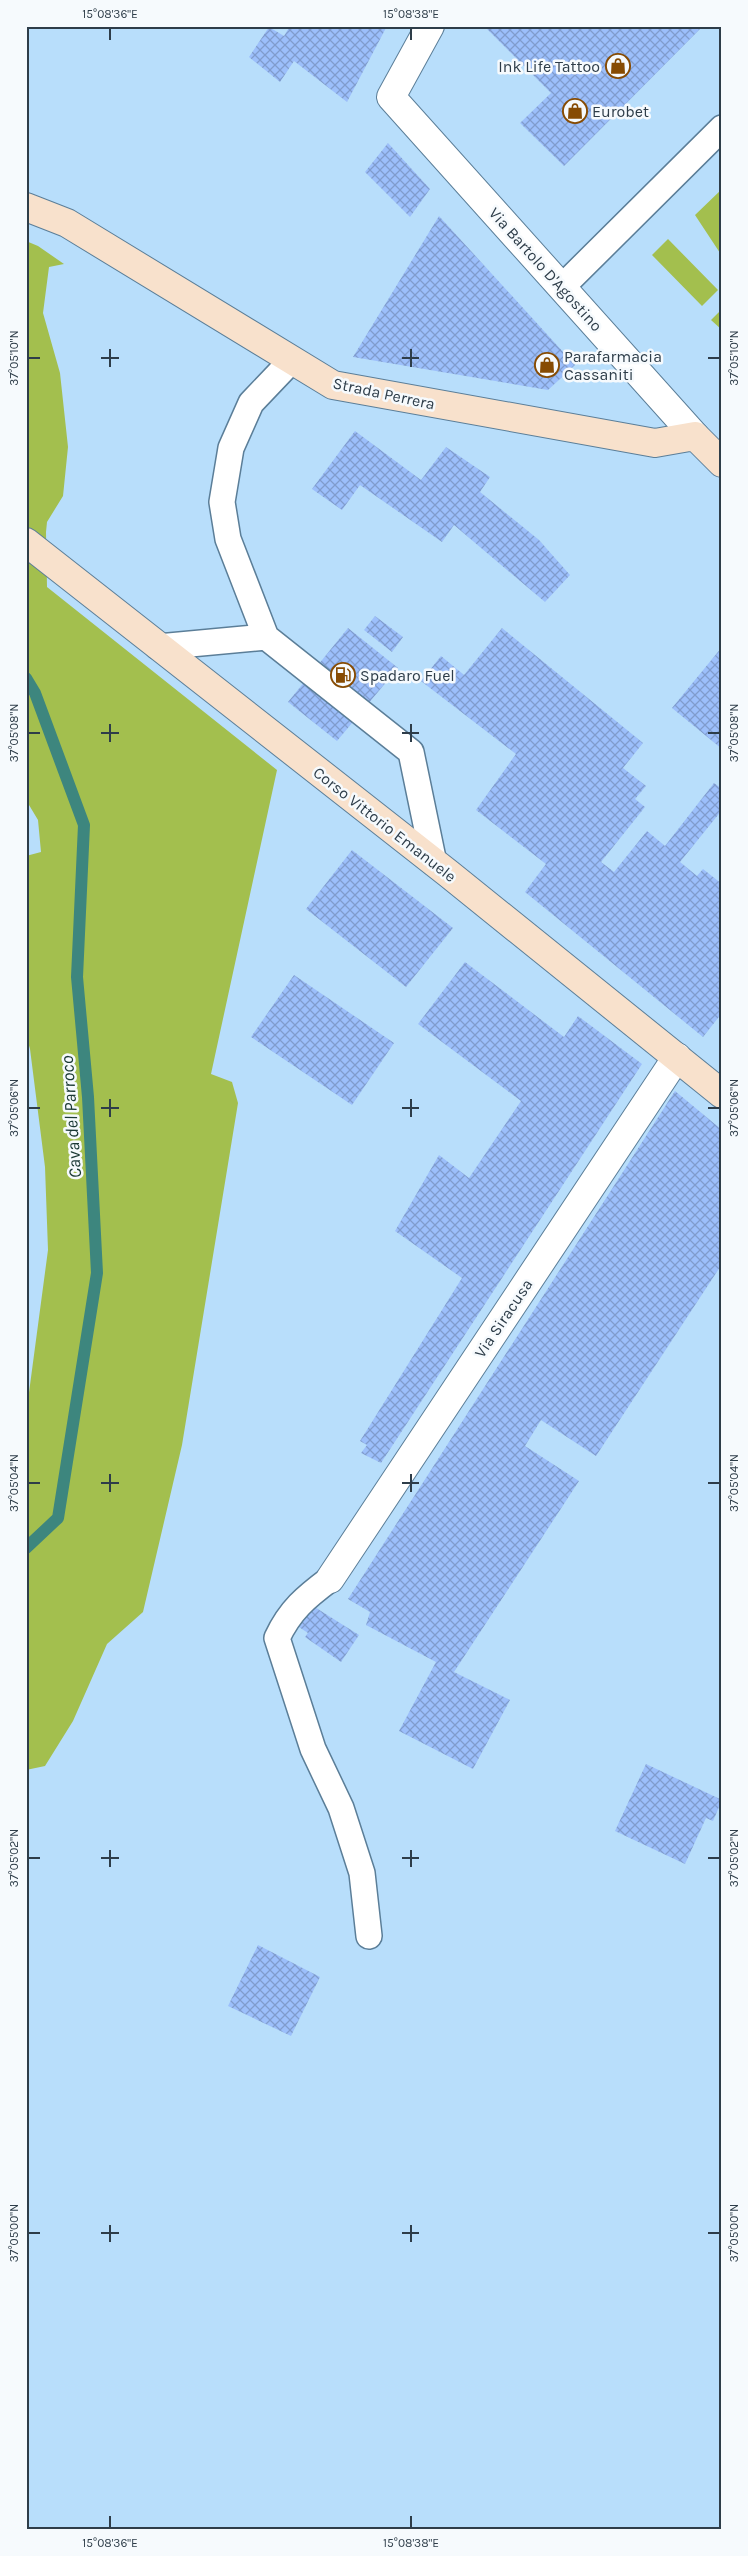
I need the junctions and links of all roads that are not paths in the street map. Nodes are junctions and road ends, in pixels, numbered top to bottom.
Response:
1 (430, 26) edge
2 (722, 128) edge
3 (26, 207) edge
4 (562, 287) junction
5 (291, 361) junction
6 (695, 436) junction
7 (722, 463) edge
8 (36, 549) edge
9 (266, 637) junction
10 (158, 647) junction
11 (434, 863) junction
12 (677, 1058) junction
13 (722, 1094) edge
14 (330, 1579) joint
15 (369, 1936) dead end

1 - 4 street, Via Bartolo D'Agostino
2 - 4 lane
3 - 5 main road, Strada Perrera
4 - 6 street, Via Bartolo D'Agostino
5 - 6 main road, Strada Perrera
5 - 9 lane
6 - 7 main road, Via Bartolo D'Agostino
8 - 10 main road, Corso Vittorio Emanuele
9 - 10 lane
9 - 11 lane
10 - 11 main road, Corso Vittorio Emanuele
11 - 12 main road, Corso Vittorio Emanuele
12 - 13 main road, Corso Vittorio Emanuele
12 - 14 street, Via Siracusa
14 - 15 lane

